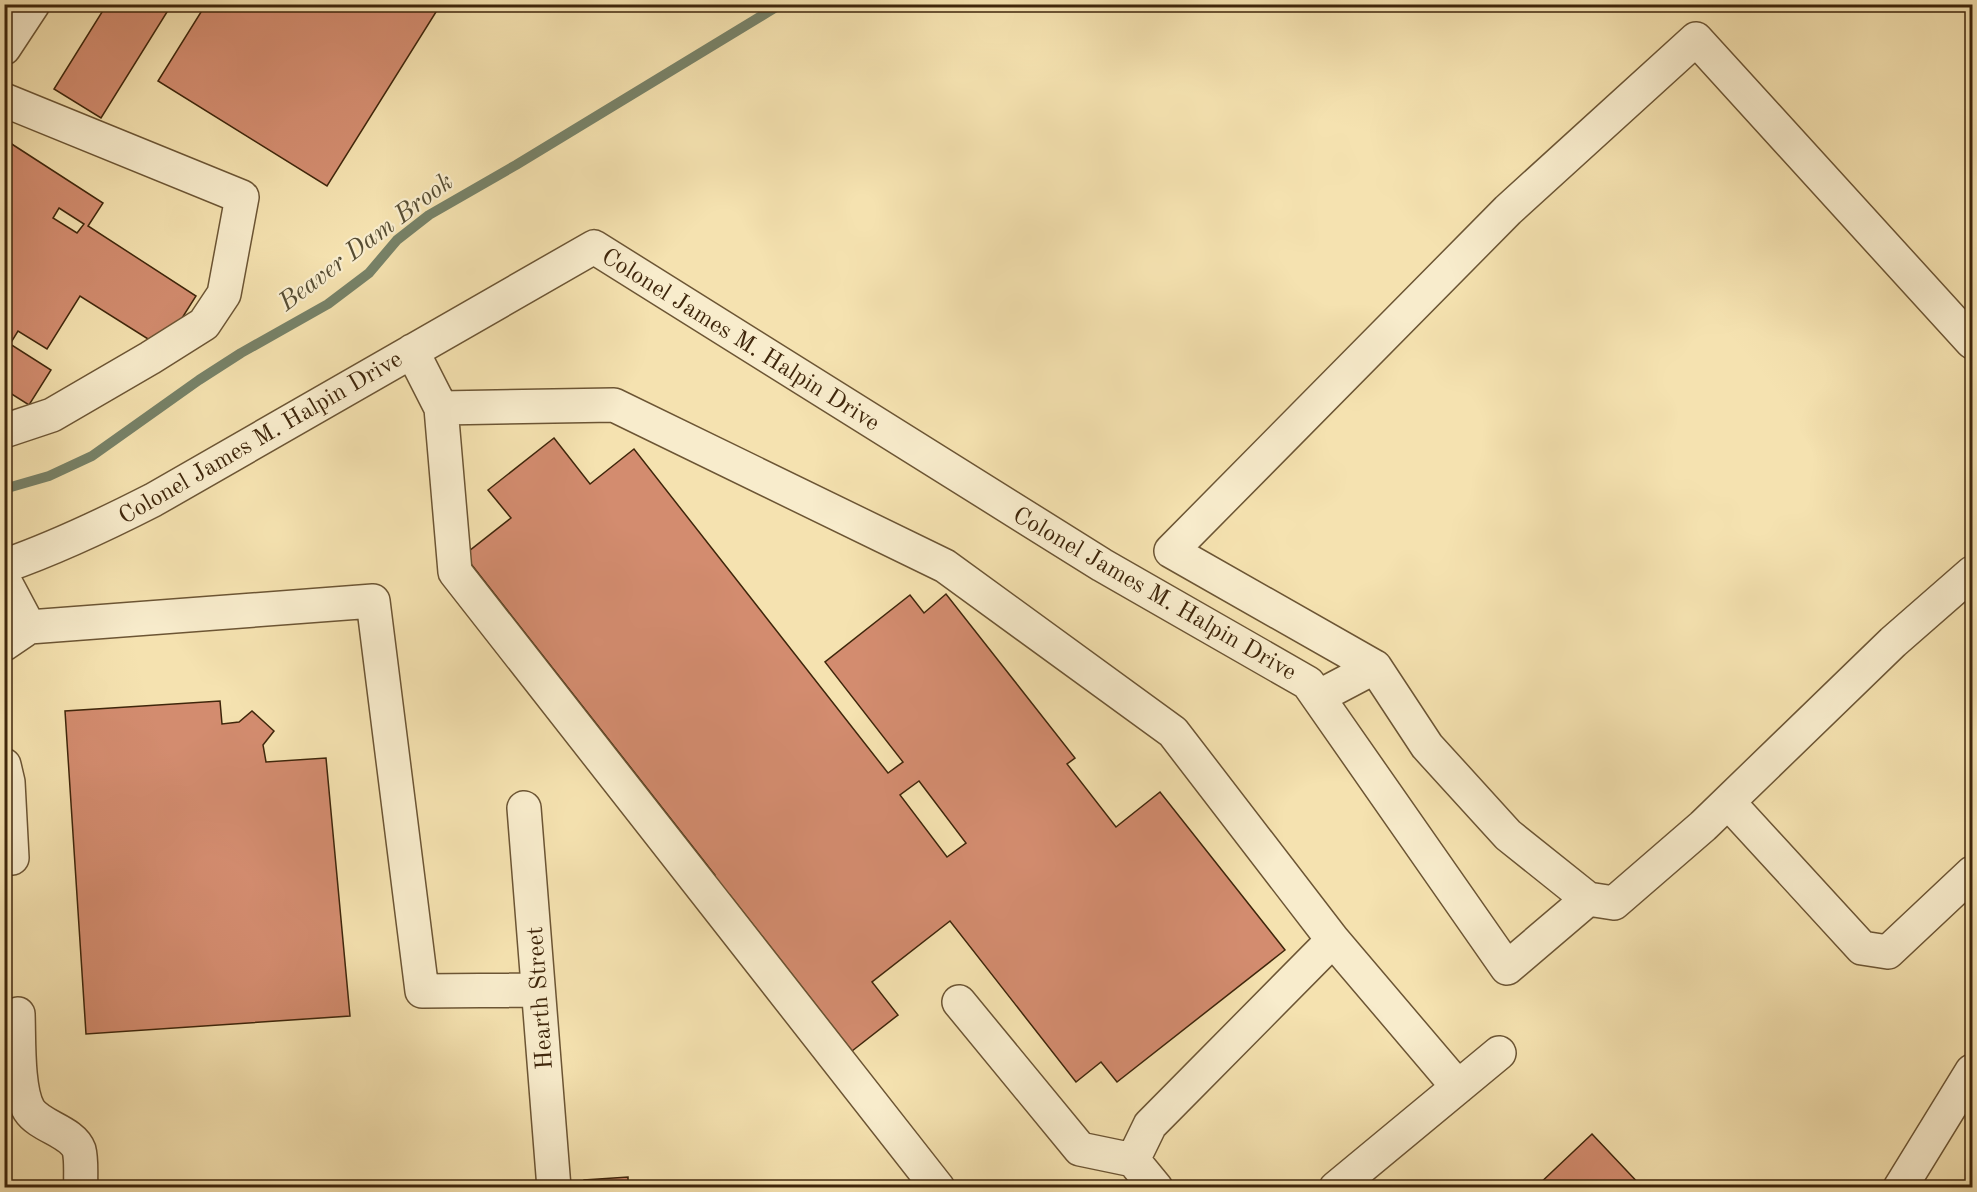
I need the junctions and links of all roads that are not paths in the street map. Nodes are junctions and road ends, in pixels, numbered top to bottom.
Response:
1 (33, 4) edge
2 (4, 48) edge
3 (4, 100) edge
4 (1972, 342) edge
5 (412, 351) junction
6 (441, 408) junction
7 (4, 431) edge
8 (4, 566) edge
9 (1972, 573) edge
10 (4, 580) edge
11 (16, 635) edge
12 (1375, 667) junction
13 (1323, 705) junction
14 (4, 765) edge
15 (1728, 802) junction
16 (524, 808) dead end
17 (12, 858) dead end
18 (1972, 873) edge
19 (1588, 899) junction
20 (1333, 939) junction
21 (538, 990) junction
22 (959, 1002) dead end
23 (18, 1014) dead end
24 (1499, 1053) dead end
25 (1972, 1071) edge
26 (1458, 1086) junction
27 (1133, 1160) junction
28 (81, 1188) edge
29 (554, 1188) edge
30 (938, 1188) edge
31 (1155, 1188) edge
32 (1336, 1188) edge
33 (1900, 1188) edge

1 - 2 street
3 - 7 street
4 - 12 street
5 - 6 street
5 - 8 street, Colonel James M. Halpin Drive
5 - 13 street, Colonel James M. Halpin Drive
6 - 20 street
6 - 30 street
9 - 15 street
10 - 11 street
11 - 21 street
12 - 13 street
12 - 19 street
13 - 19 street
14 - 17 street
15 - 18 street
15 - 19 street
16 - 21 street, Hearth Street
20 - 26 street
20 - 27 street
21 - 29 street, Hearth Street
22 - 27 street
23 - 28 street
24 - 26 street
25 - 33 street
26 - 32 street
27 - 31 street

